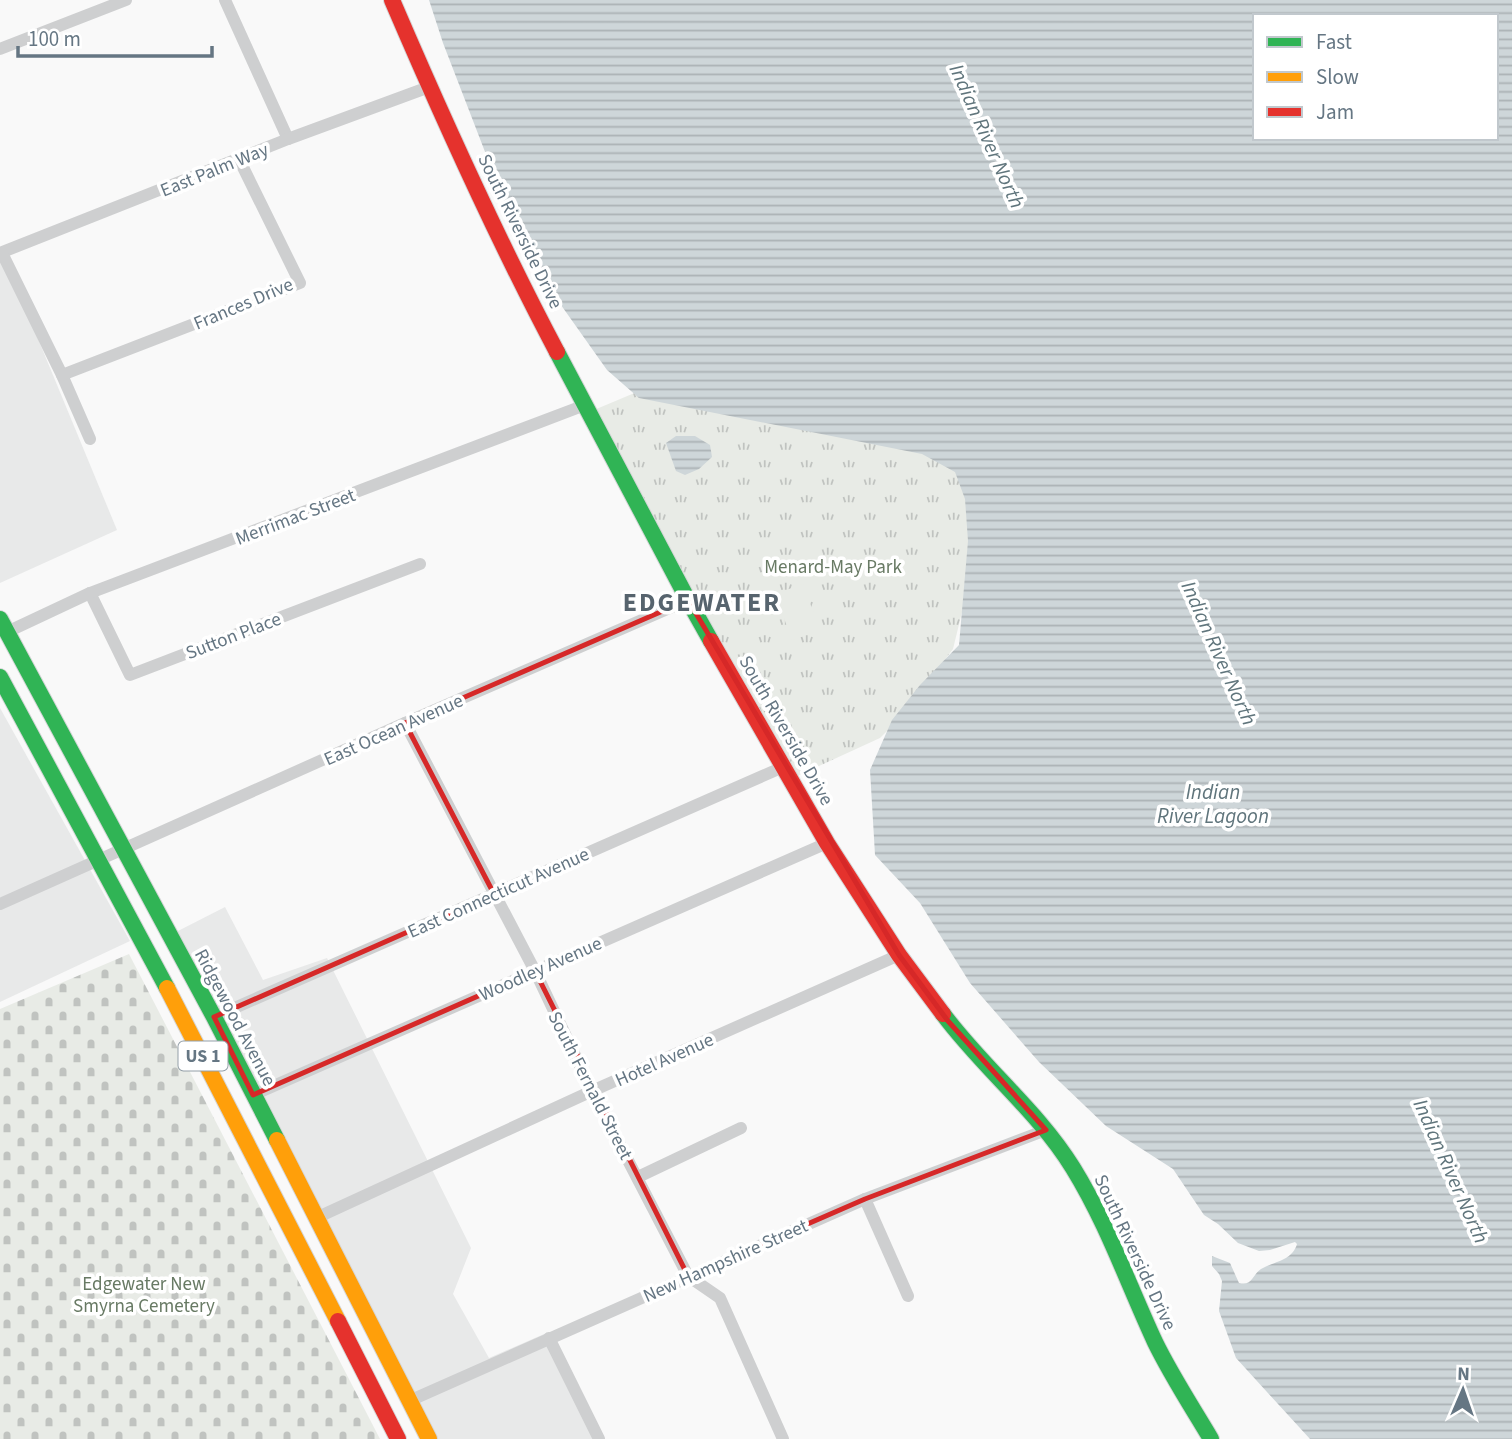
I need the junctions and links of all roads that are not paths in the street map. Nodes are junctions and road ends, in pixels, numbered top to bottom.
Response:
1 (126, 0) edge
2 (225, 0) edge
3 (392, 0) edge
4 (0, 49) edge
5 (429, 87) junction
6 (288, 139) junction
7 (239, 159) junction
8 (1, 253) edge
9 (62, 375) junction
10 (585, 405) junction
11 (90, 439) dead end
12 (420, 564) dead end
13 (90, 593) junction
14 (688, 600) junction
15 (3, 625) edge
16 (0, 677) edge
17 (405, 723) junction
18 (783, 767) junction
19 (827, 843) junction
20 (124, 849) junction
21 (99, 860) junction
22 (494, 894) junction
23 (0, 904) edge
24 (899, 956) junction
25 (535, 971) junction
26 (214, 1017) junction
27 (592, 1091) junction
28 (253, 1095) junction
29 (741, 1128) dead end
30 (1045, 1130) junction
31 (638, 1177) junction
32 (866, 1199) junction
33 (316, 1218) junction
34 (306, 1257) junction
35 (688, 1276) junction
36 (908, 1296) dead end
37 (549, 1338) junction
38 (407, 1397) junction
39 (397, 1436) edge
40 (414, 1439) edge
41 (429, 1439) edge
42 (599, 1439) edge
43 (783, 1439) edge
44 (1211, 1439) edge

1 - 4 street
2 - 6 street
3 - 5 main road, South Riverside Drive
5 - 6 street, East Palm Way
5 - 10 main road, South Riverside Drive
6 - 7 street, East Palm Way
7 - 8 street, East Palm Way
7 - 9 street, Frances Drive
8 - 9 street
9 - 11 street
10 - 13 street, Merrimac Street
10 - 14 main road, South Riverside Drive
12 - 13 street, Sutton Place
13 - 15 street, Merrimac Street
14 - 17 street, East Ocean Avenue
14 - 18 main road, South Riverside Drive
15 - 20 main road, Ridgewood Avenue / US 1
16 - 21 main road, US 1
17 - 20 street, East Ocean Avenue
17 - 22 street, South Fernald Street
18 - 19 main road, South Riverside Drive
18 - 22 street, East Connecticut Avenue
19 - 24 main road, South Riverside Drive
19 - 25 street, Woodley Avenue
20 - 21 street, East Ocean Avenue
20 - 26 main road, Ridgewood Avenue / US 1
21 - 23 street, East Ocean Avenue
21 - 34 main road, US 1
22 - 25 street, South Fernald Street
22 - 26 street, East Connecticut Avenue
24 - 27 street, Hotel Avenue
24 - 30 main road, South Riverside Drive
25 - 27 street, South Fernald Street
25 - 28 street, Woodley Avenue
26 - 28 main road, Ridgewood Avenue / US 1
27 - 31 street, South Fernald Street
27 - 33 street, Hotel Avenue
28 - 33 main road, Ridgewood Avenue / US 1
29 - 31 street
30 - 32 street, New Hampshire Street
30 - 44 main road, South Riverside Drive
31 - 35 street, South Fernald Street
32 - 35 street, New Hampshire Street
32 - 36 street
33 - 38 main road, Ridgewood Avenue / US 1
34 - 38 main road
34 - 39 main road, US 1
35 - 37 street, New Hampshire Street
35 - 43 street, South Fernald Street
37 - 38 street, New Hampshire Street
37 - 42 street
38 - 41 main road, Ridgewood Avenue / US 1
39 - 40 main road

